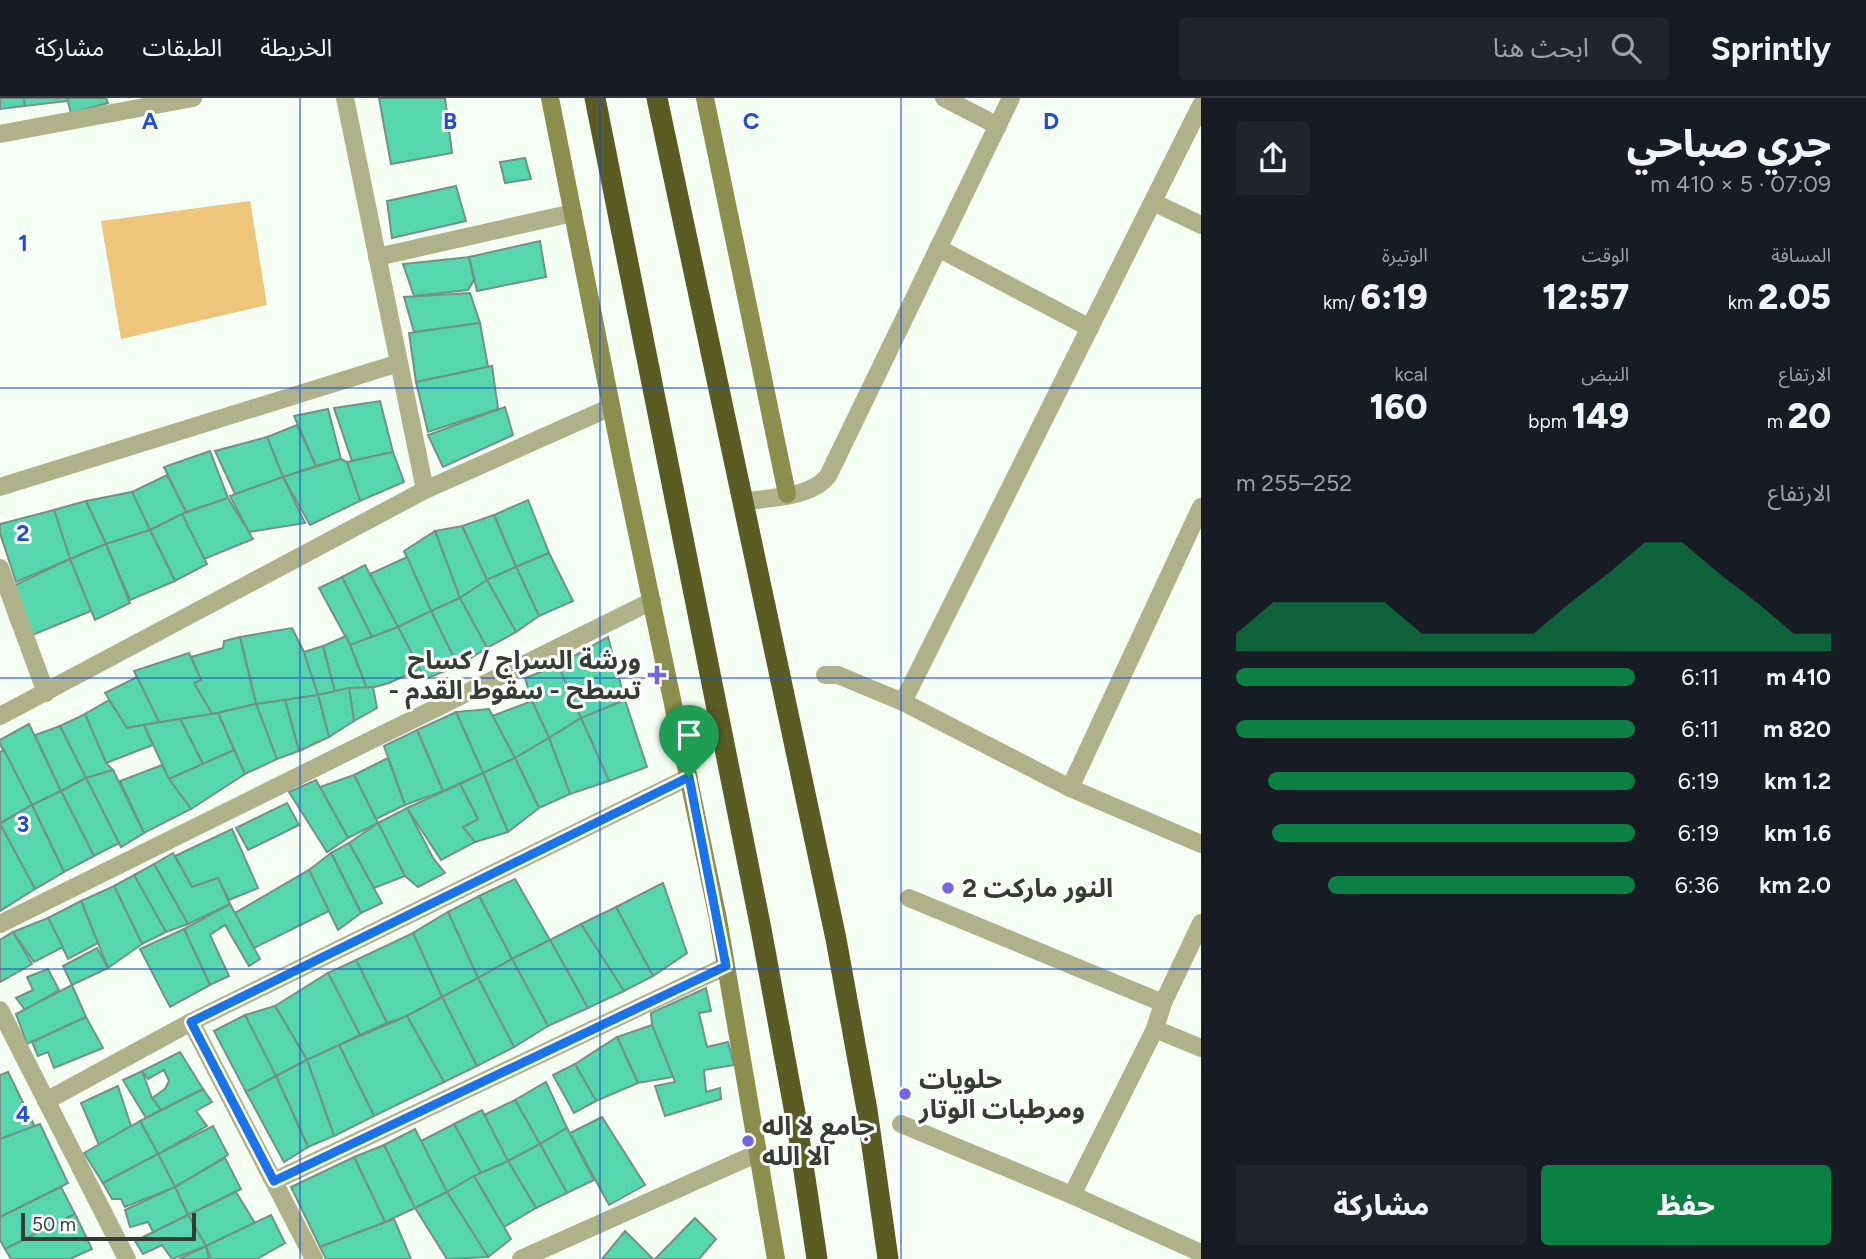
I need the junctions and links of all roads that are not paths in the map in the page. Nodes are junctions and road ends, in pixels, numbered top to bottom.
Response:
1 (193, 98) edge
2 (345, 98) edge
3 (550, 98) edge
4 (595, 98) edge
5 (657, 98) edge
6 (705, 98) edge
7 (944, 98) edge
8 (1011, 98) edge
9 (1201, 105) edge
10 (998, 125) junction
11 (0, 134) edge
12 (1153, 202) junction
13 (573, 213) junction
14 (1201, 225) edge
15 (938, 248) junction
16 (377, 257) junction
17 (1090, 328) junction
18 (399, 363) junction
19 (611, 407) junction
20 (0, 487) edge
21 (425, 490) junction
22 (788, 494) junction
23 (743, 502) junction
24 (1201, 507) edge
25 (0, 568) edge
26 (652, 601) junction
27 (825, 675) dead end
28 (46, 693) junction
29 (903, 702) junction
30 (0, 716) edge
31 (689, 777) junction
32 (1070, 788) junction
33 (1201, 844) edge
34 (909, 898) dead end
35 (1201, 923) edge
36 (0, 924) edge
37 (726, 966) junction
38 (1163, 1003) junction
39 (0, 1010) edge
40 (191, 1022) junction
41 (1155, 1029) junction
42 (1201, 1048) edge
43 (46, 1101) junction
44 (901, 1124) dead end
45 (758, 1153) junction
46 (274, 1181) junction
47 (1072, 1195) junction
48 (1201, 1253) edge
49 (122, 1258) edge
50 (314, 1259) edge
51 (521, 1259) edge
52 (776, 1259) edge
53 (817, 1259) edge
54 (888, 1259) edge

1 - 11 street
2 - 16 street
3 - 13 main road
4 - 53 highway
5 - 23 highway
6 - 22 main road
7 - 10 street
8 - 10 street
9 - 12 street
10 - 15 street
12 - 14 street
12 - 17 street
13 - 16 street
13 - 19 main road
15 - 17 street
15 - 22 street
16 - 18 street
17 - 29 street
18 - 20 street
18 - 21 street
19 - 21 street
19 - 26 main road
21 - 28 street
22 - 23 street
23 - 54 highway
24 - 32 street
25 - 28 street
26 - 31 main road
26 - 36 street
27 - 29 street
28 - 30 street
29 - 32 street
31 - 37 main road
31 - 40 street
32 - 33 street
34 - 38 street
35 - 38 street
37 - 45 main road
37 - 46 street
38 - 41 street
39 - 43 street
40 - 43 street
40 - 46 street
41 - 42 street
41 - 47 street
43 - 49 street
44 - 47 street
45 - 51 street
45 - 52 main road
46 - 50 street
47 - 48 street

